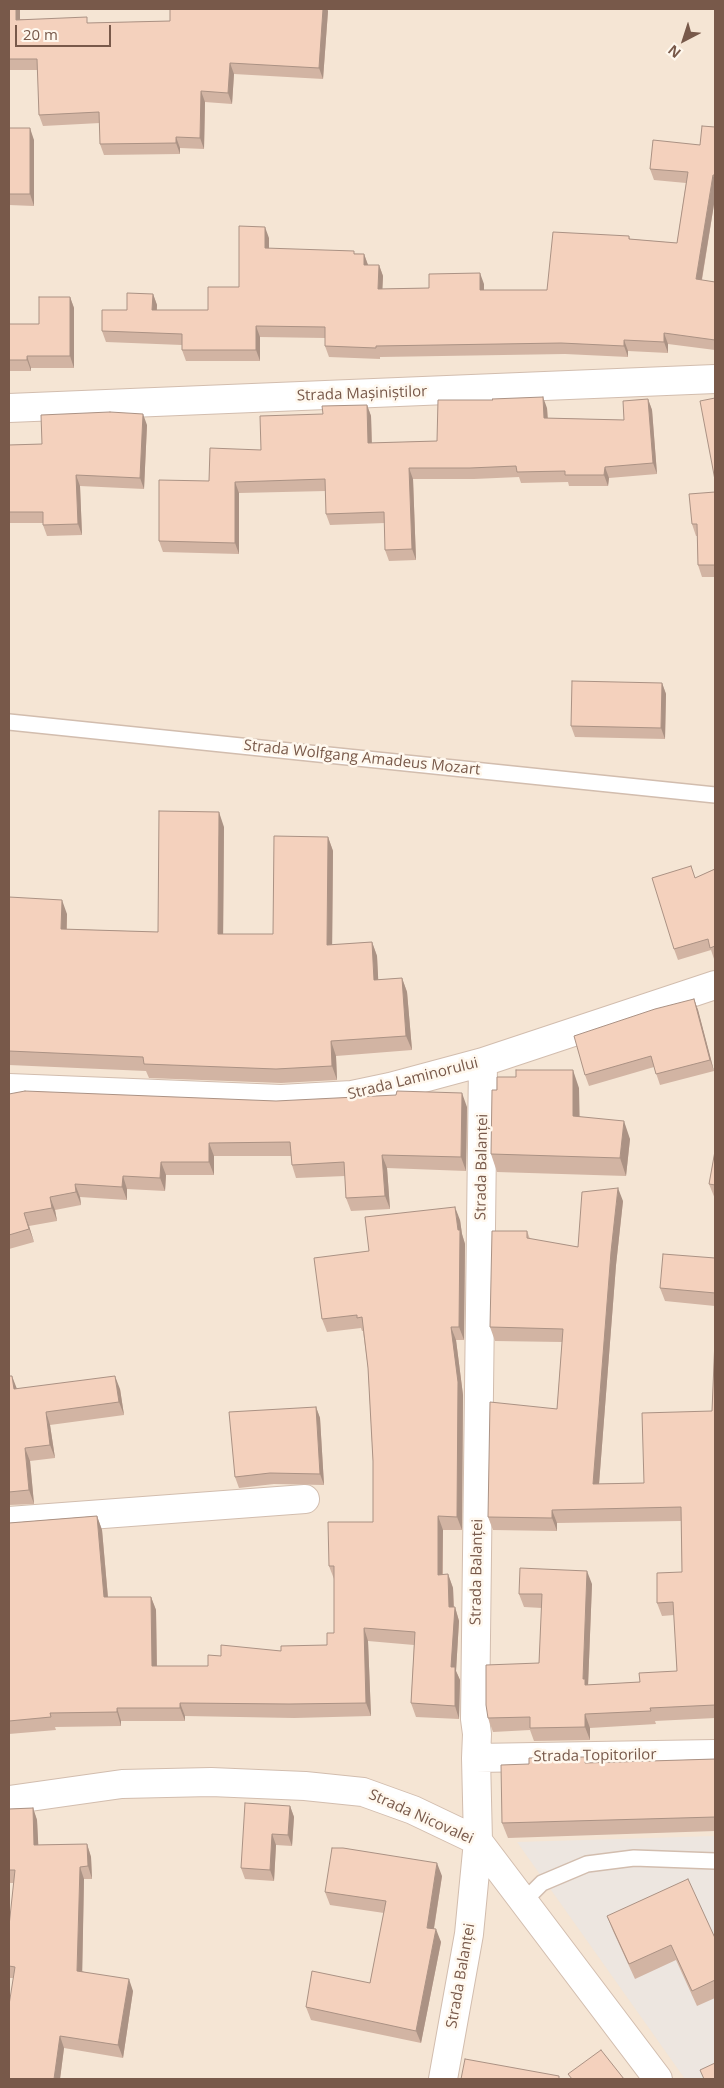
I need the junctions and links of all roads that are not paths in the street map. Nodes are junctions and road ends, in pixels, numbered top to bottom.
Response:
1 (715, 379) edge
2 (9, 408) edge
3 (9, 722) edge
4 (715, 795) edge
5 (715, 985) edge
6 (483, 1062) junction
7 (9, 1088) edge
8 (305, 1499) dead end
9 (9, 1521) edge
10 (715, 1754) edge
11 (476, 1758) junction
12 (9, 1800) edge
13 (478, 1841) junction
14 (715, 1861) edge
15 (524, 1901) junction
16 (443, 2079) edge
17 (658, 2079) edge

1 - 2 street, Strada Mașiniștilor
3 - 4 lane, Strada Wolfgang Amadeus Mozart
5 - 6 street, Strada Laminorului
6 - 7 street, Strada Laminorului
6 - 11 street, Strada Balanței
8 - 9 street
10 - 11 street, Strada Topitorilor
11 - 13 street, Strada Balanței
12 - 13 street, Strada Nicovalei
13 - 15 street, Strada Nicovalei
13 - 16 street, Strada Balanței
14 - 15 lane
15 - 17 street, Strada Nicovalei

